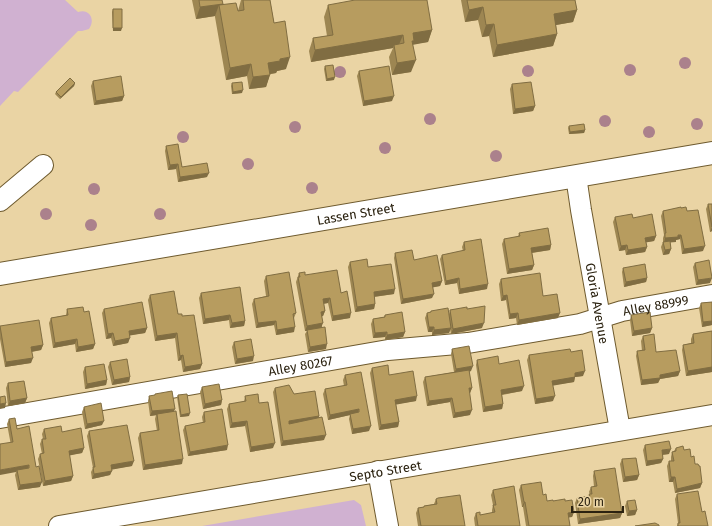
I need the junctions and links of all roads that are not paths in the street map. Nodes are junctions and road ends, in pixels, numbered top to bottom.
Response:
1 (712, 153) edge
2 (43, 165) dead end
3 (576, 176) junction
4 (0, 201) edge
5 (0, 274) edge
6 (712, 295) edge
7 (600, 317) junction
8 (712, 415) edge
9 (0, 418) edge
10 (620, 430) junction
11 (378, 471) junction
12 (60, 526) edge
13 (388, 526) edge

1 - 3 main road, Lassen Street
2 - 4 street
3 - 5 main road, Lassen Street
3 - 7 street, Gloria Avenue
6 - 7 street, Alley 88999
7 - 9 street, Alley 80267
7 - 10 street, Gloria Avenue
8 - 10 street, Septo Street
10 - 11 street, Septo Street
11 - 12 street, Septo Street
11 - 13 street

